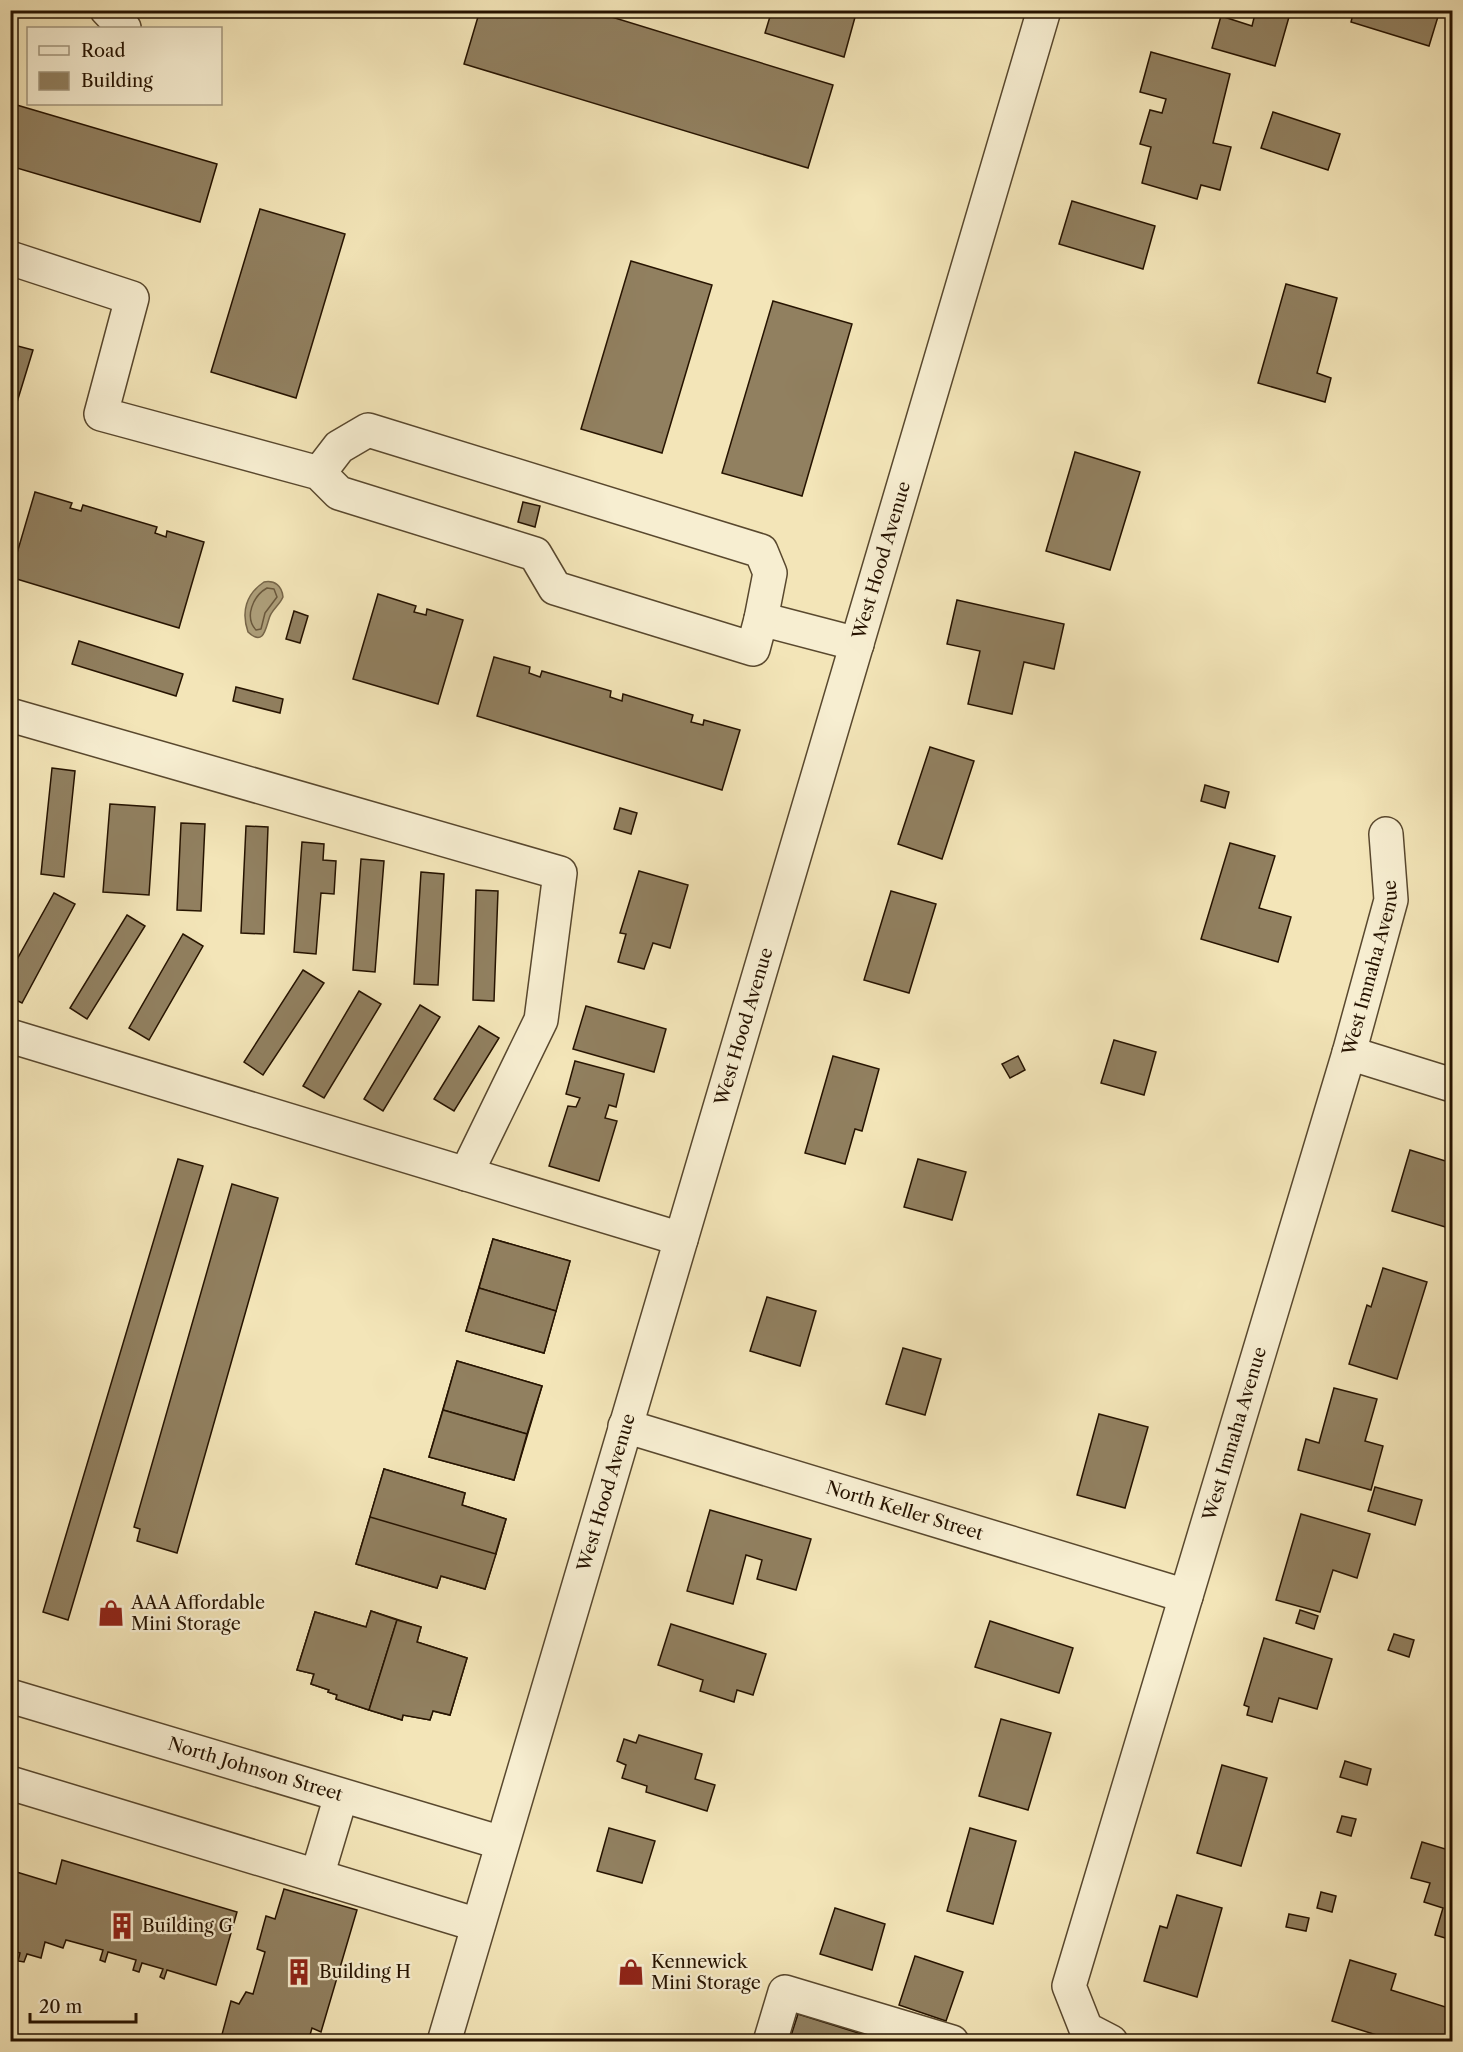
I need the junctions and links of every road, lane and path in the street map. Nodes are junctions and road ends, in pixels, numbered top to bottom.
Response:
1 (108, 10) edge
2 (1044, 10) edge
3 (123, 27) edge
4 (10, 258) edge
5 (319, 473) junction
6 (761, 619) junction
7 (857, 644) junction
8 (10, 715) edge
9 (1386, 834) dead end
10 (10, 1036) edge
11 (1349, 1053) junction
12 (1452, 1085) edge
13 (466, 1174) junction
14 (681, 1239) junction
15 (625, 1426) junction
16 (1186, 1596) junction
17 (10, 1696) edge
18 (10, 1783) edge
19 (341, 1796) junction
20 (502, 1843) junction
21 (317, 1876) junction
22 (478, 1925) junction
23 (1099, 2035) edge
24 (444, 2042) edge
25 (770, 2042) edge
26 (952, 2042) edge

1 - 3 street
2 - 7 street, West Hood Avenue
4 - 5 street
5 - 6 street
5 - 6 street
6 - 7 street
7 - 14 street, West Hood Avenue
8 - 13 street
9 - 11 street, West Imnaha Avenue
10 - 13 street
11 - 12 street
11 - 16 street, West Imnaha Avenue
13 - 14 street
14 - 15 street, West Hood Avenue
15 - 16 street, North Keller Street
15 - 20 street, West Hood Avenue
16 - 23 street, West Imnaha Avenue
17 - 19 street, North Johnson Street
18 - 21 street
19 - 20 street, North Johnson Street
19 - 21 street
20 - 22 street, West Hood Avenue
21 - 22 street
22 - 24 street, West Hood Avenue
25 - 26 street

